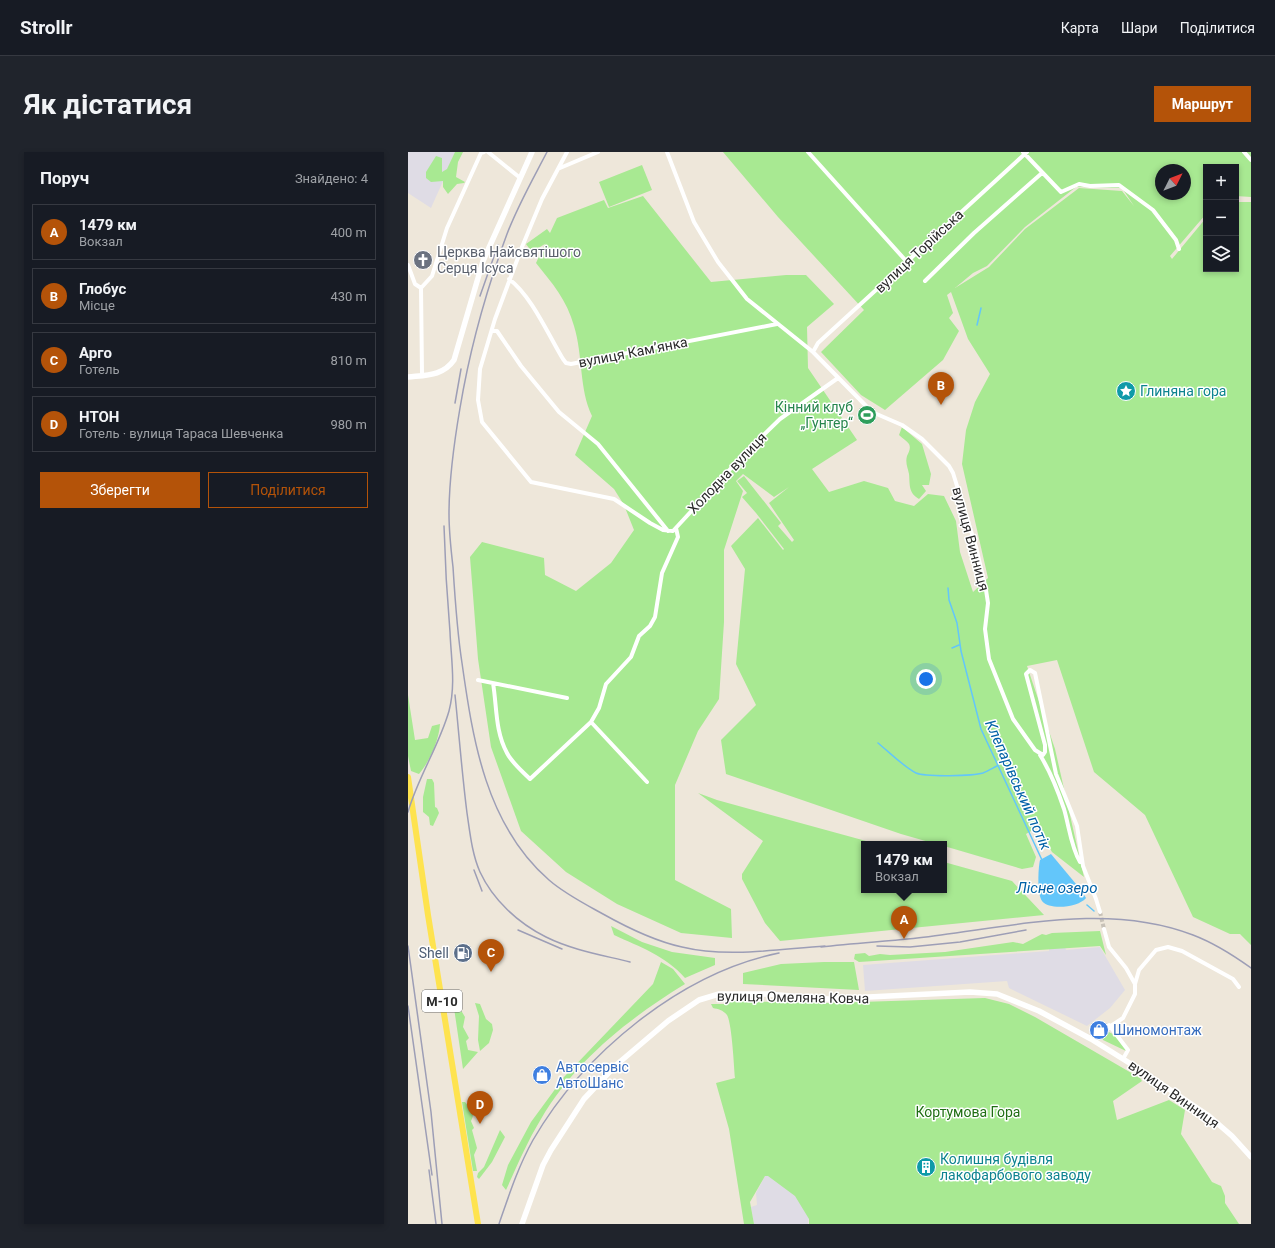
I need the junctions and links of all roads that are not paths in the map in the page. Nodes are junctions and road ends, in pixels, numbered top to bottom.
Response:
1 (484, 152) edge
2 (488, 152) edge
3 (532, 152) edge
4 (567, 152) edge
5 (598, 152) edge
6 (667, 152) edge
7 (808, 152) edge
8 (1244, 152) edge
9 (1025, 153) edge
10 (1251, 160) edge
11 (560, 168) junction
12 (1042, 173) junction
13 (519, 177) junction
14 (1179, 249) dead end
15 (907, 262) junction
16 (408, 265) edge
17 (509, 280) junction
18 (925, 281) dead end
19 (421, 288) junction
20 (777, 324) junction
21 (492, 331) junction
22 (813, 352) junction
23 (422, 375) junction
24 (408, 377) edge
25 (838, 378) junction
26 (676, 528) junction
27 (668, 532) junction
28 (478, 680) dead end
29 (493, 683) junction
30 (568, 698) dead end
31 (591, 722) junction
32 (1040, 754) junction
33 (408, 777) edge
34 (647, 782) dead end
35 (1083, 866) junction
36 (1100, 912) tunnel mouth
37 (1104, 929) tunnel mouth
38 (1135, 984) junction
39 (1239, 987) dead end
40 (1011, 998) joint
41 (1109, 1026) junction
42 (1091, 1039) junction
43 (1123, 1059) junction
44 (1251, 1157) edge
45 (478, 1224) edge
46 (522, 1224) edge

1 - 19 street
2 - 13 street
3 - 13 main road
4 - 11 street
5 - 11 street
6 - 20 street, вулиця Винниця
7 - 15 street
8 - 10 street
9 - 12 street
9 - 15 street, вулиця Торійська
11 - 17 street
12 - 14 street
12 - 18 street
13 - 23 main road
15 - 22 street, вулиця Торійська
16 - 19 street
17 - 20 street, вулиця Камʼянка
17 - 21 street
19 - 23 street
20 - 22 street, вулиця Винниця
21 - 27 street
21 - 27 street
22 - 25 street, вулиця Винниця
23 - 24 main road
25 - 26 street, Холодна вулиця
25 - 32 street, вулиця Винниця
26 - 27 street, Холодна вулиця
26 - 31 street
28 - 29 street
29 - 30 street
29 - 31 street
31 - 34 street
32 - 35 street, вулиця Винниця
32 - 35 street
33 - 45 main road, М-10
35 - 36 street
37 - 38 street
38 - 39 street
38 - 41 street
40 - 42 main road, вулиця Винниця
40 - 46 main road, вулиця Омеляна Ковча
41 - 42 street
41 - 43 street
42 - 43 main road, вулиця Винниця
43 - 44 main road, вулиця Винниця

